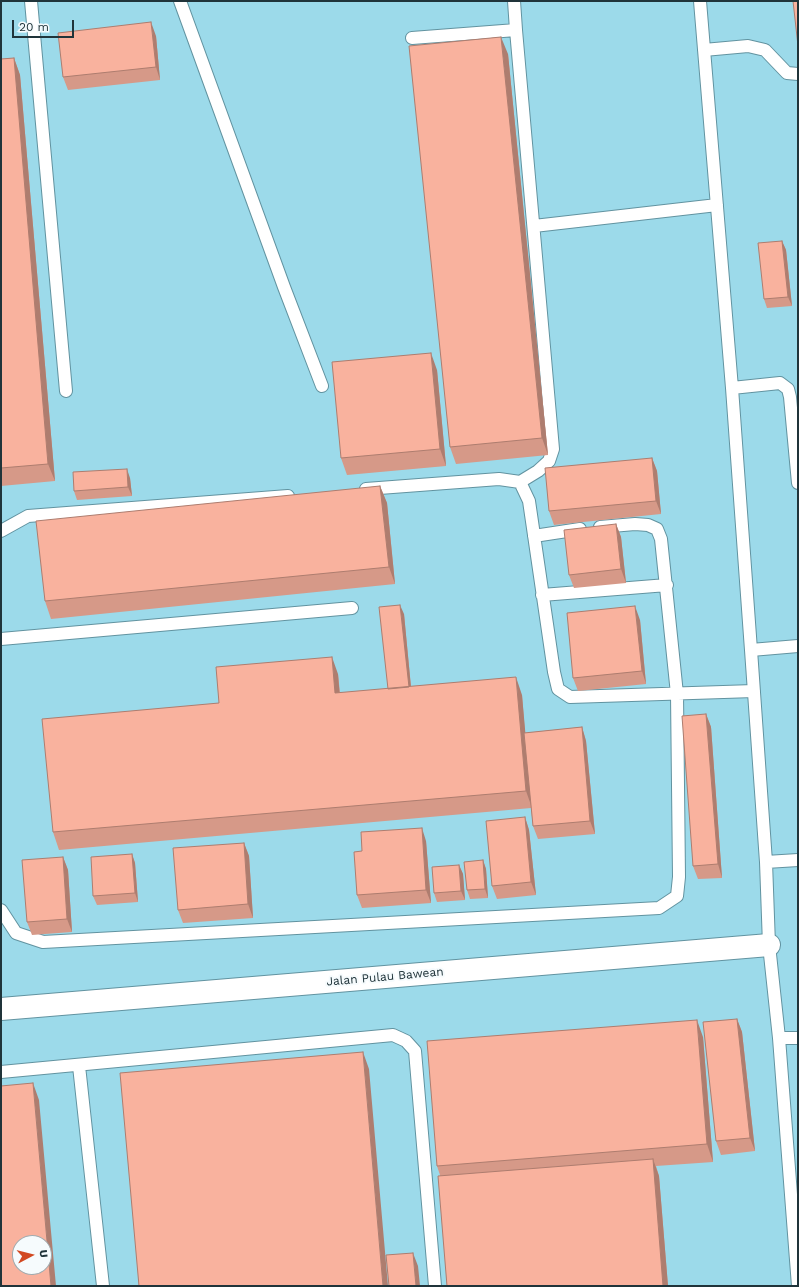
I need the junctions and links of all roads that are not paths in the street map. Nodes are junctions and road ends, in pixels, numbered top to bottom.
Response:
1 (31, 1) edge
2 (180, 1) edge
3 (514, 1) edge
4 (700, 1) edge
5 (516, 30) junction
6 (412, 38) dead end
7 (704, 50) junction
8 (798, 74) edge
9 (717, 204) junction
10 (534, 226) junction
11 (322, 386) dead end
12 (732, 388) junction
13 (66, 391) dead end
14 (520, 482) junction
15 (798, 483) edge
16 (357, 490) edge
17 (302, 494) edge
18 (1, 531) edge
19 (534, 536) junction
20 (667, 585) junction
21 (542, 595) junction
22 (352, 608) dead end
23 (1, 639) edge
24 (798, 646) edge
25 (751, 650) junction
26 (754, 691) junction
27 (677, 694) junction
28 (798, 860) edge
29 (766, 862) junction
30 (1, 910) edge
31 (769, 945) junction
32 (1, 1009) edge
33 (779, 1038) junction
34 (798, 1038) edge
35 (79, 1066) junction
36 (1, 1072) edge
37 (103, 1286) edge
38 (435, 1286) edge
39 (798, 1286) edge

1 - 13 lane
2 - 11 lane
3 - 5 lane
4 - 7 lane
5 - 6 lane
5 - 10 lane
7 - 8 lane
7 - 9 lane
9 - 10 lane
9 - 12 lane
10 - 14 lane
12 - 15 lane
12 - 25 lane
14 - 16 lane
14 - 19 lane
17 - 18 lane
19 - 20 lane
19 - 21 lane
20 - 21 lane
20 - 27 lane
21 - 27 lane
22 - 23 lane
24 - 25 lane
25 - 26 lane
26 - 27 lane
26 - 29 lane
27 - 30 lane
28 - 29 lane
29 - 31 lane
31 - 32 street, Jalan Pulau Bawean
31 - 33 lane
33 - 34 lane
33 - 39 lane
35 - 36 lane
35 - 37 lane
35 - 38 lane

